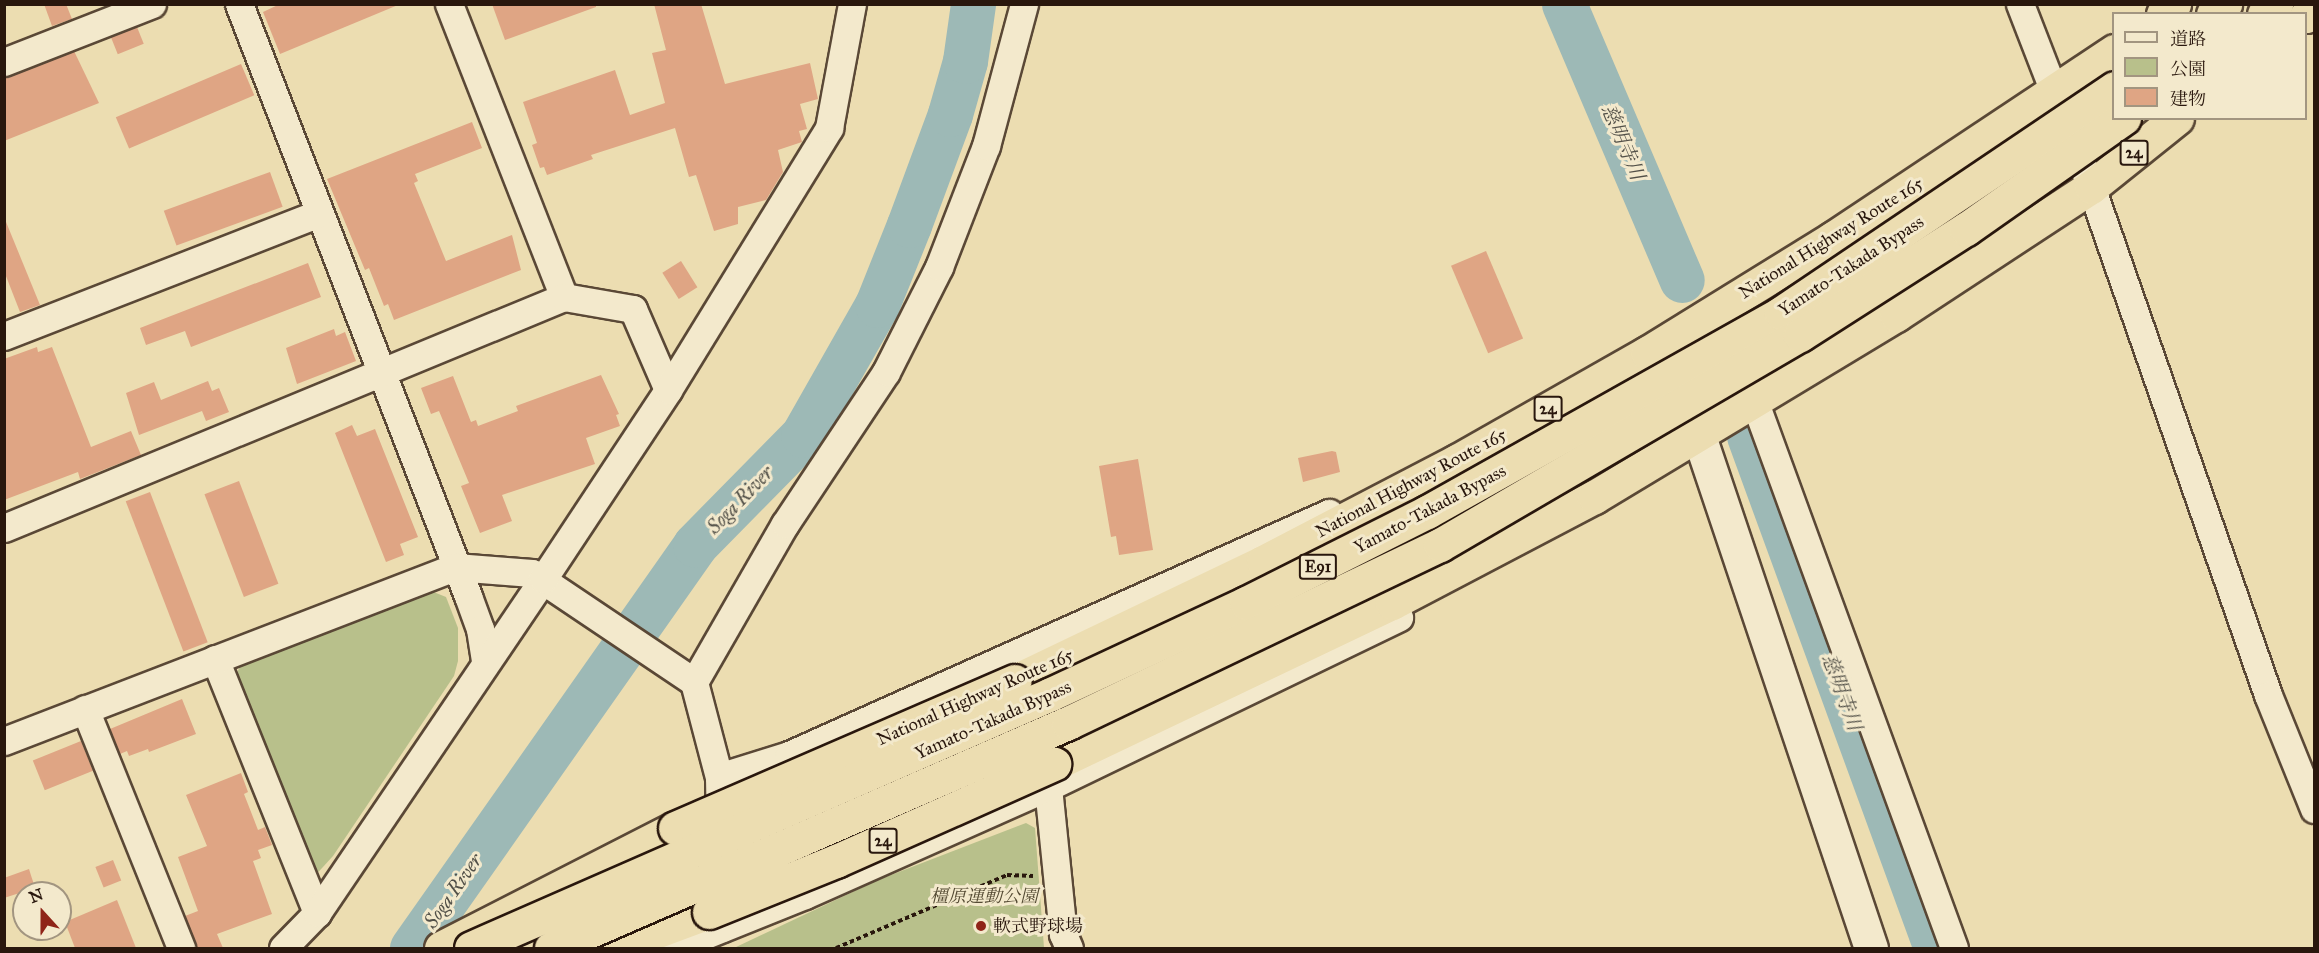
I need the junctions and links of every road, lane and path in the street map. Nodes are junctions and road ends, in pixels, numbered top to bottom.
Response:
1 (152, 4) edge
2 (239, 4) edge
3 (449, 4) edge
4 (852, 4) edge
5 (1024, 4) edge
6 (2020, 4) edge
7 (2112, 52) edge
8 (4, 63) edge
9 (2112, 89) edge
10 (2055, 92) junction
11 (2121, 120) edge
12 (2175, 120) edge
13 (2091, 187) junction
14 (319, 213) junction
15 (564, 297) junction
16 (4, 336) edge
17 (382, 375) junction
18 (668, 390) junction
19 (1754, 400) junction
20 (1699, 436) junction
21 (1457, 461) junction
22 (4, 528) edge
23 (455, 567) junction
24 (550, 583) junction
25 (215, 659) junction
26 (485, 662) junction
27 (690, 679) junction
28 (85, 710) junction
29 (4, 741) edge
30 (1051, 776) junction
31 (719, 777) junction
32 (2314, 809) edge
33 (1038, 876) dead end
34 (317, 913) junction
35 (723, 928) junction
36 (181, 948) edge
37 (283, 948) edge
38 (441, 948) edge
39 (471, 948) edge
40 (551, 948) edge
41 (612, 948) edge
42 (673, 948) edge
43 (836, 948) edge
44 (1069, 948) edge
45 (1871, 948) edge
46 (1954, 948) edge

1 - 8 street
2 - 14 street
3 - 15 street
4 - 18 street
5 - 27 street
6 - 10 street
7 - 10 highway, National Highway Route 165 / 24
9 - 39 highway, Yamato-Takada Bypass / E91, bridge
10 - 13 street
10 - 21 highway, National Highway Route 165 / 24
11 - 40 highway, Yamato-Takada Bypass / E91, bridge
12 - 13 highway, 24
13 - 19 highway, 24
13 - 32 street
14 - 16 street
14 - 17 street
15 - 17 street
15 - 18 street
17 - 22 street
17 - 23 street
18 - 24 street
19 - 20 highway, 24
19 - 46 street
20 - 30 highway, 24
20 - 45 street
21 - 31 street
21 - 38 highway, National Highway Route 165 / 24, bridge
23 - 24 street
23 - 25 street
23 - 26 street
24 - 26 street
24 - 27 street
25 - 28 street
25 - 34 street
26 - 34 street
27 - 31 street
28 - 29 street
28 - 36 street
30 - 35 street
30 - 41 highway, 24, bridge
30 - 44 street
31 - 35 street
33 - 43 path
34 - 37 street
35 - 42 street

